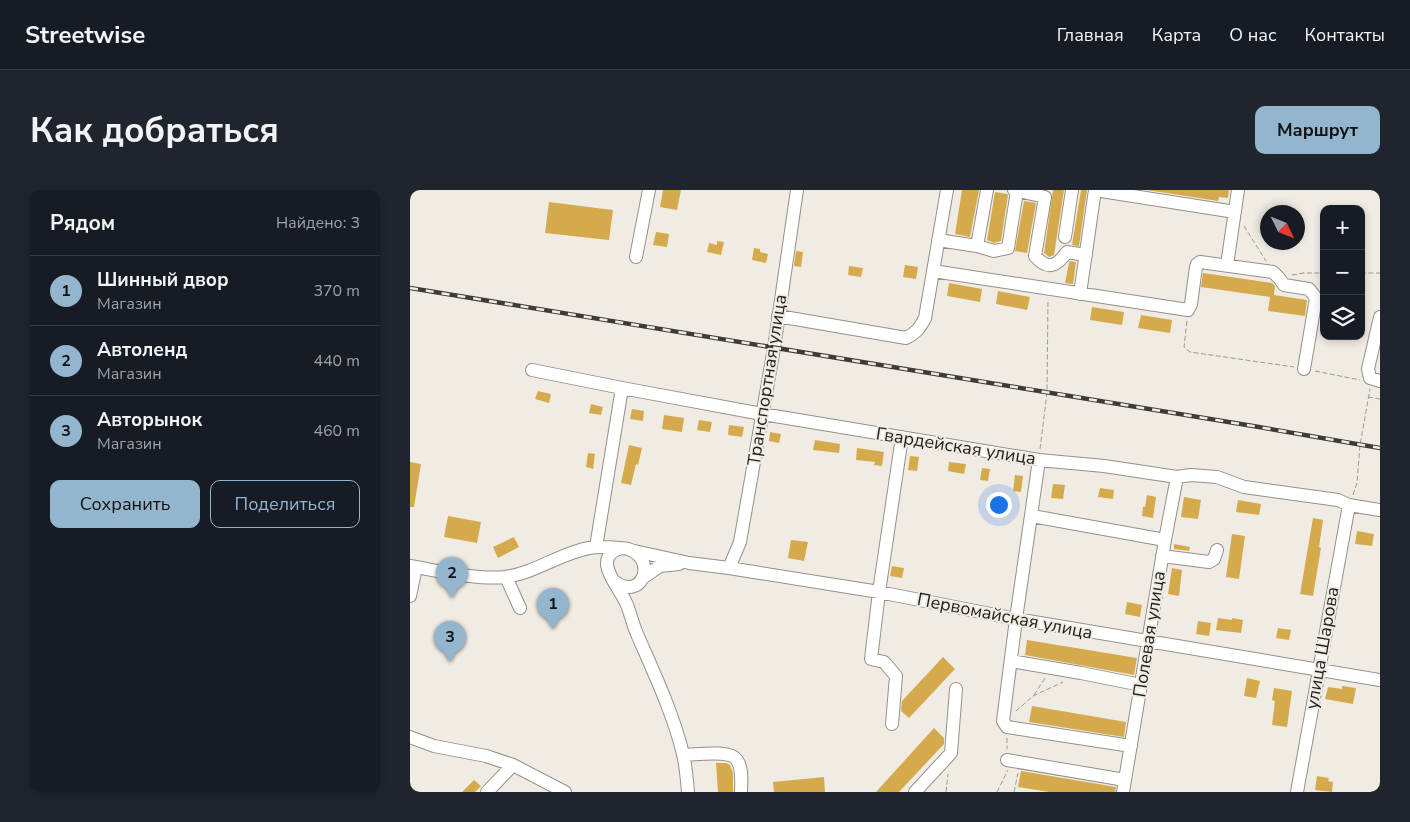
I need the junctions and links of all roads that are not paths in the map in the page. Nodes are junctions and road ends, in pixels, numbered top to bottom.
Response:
1 (649, 190) edge
2 (797, 190) edge
3 (947, 190) edge
4 (987, 190) edge
5 (1016, 190) edge
6 (1072, 190) edge
7 (1095, 190) edge
8 (1238, 190) edge
9 (1235, 212) junction
10 (1065, 238) dead end
11 (938, 240) junction
12 (977, 246) junction
13 (1086, 255) junction
14 (636, 257) dead end
15 (1227, 265) junction
16 (933, 271) junction
17 (1080, 294) junction
18 (778, 316) junction
19 (1380, 317) edge
20 (1304, 369) road end
21 (532, 370) dead end
22 (1374, 380) edge
23 (622, 388) junction
24 (762, 414) junction
25 (902, 437) junction
26 (1039, 460) junction
27 (1177, 477) junction
28 (1349, 505) junction
29 (1380, 510) edge
30 (1032, 516) junction
31 (1165, 540) junction
32 (596, 547) junction
33 (625, 549) junction
34 (1217, 550) dead end
35 (1162, 556) junction
36 (558, 559) junction
37 (689, 563) junction
38 (413, 566) edge
39 (728, 568) junction
40 (506, 576) junction
41 (612, 576) junction
42 (641, 580) junction
43 (410, 591) edge
44 (879, 592) junction
45 (520, 608) dead end
46 (1016, 619) junction
47 (634, 627) junction
48 (1148, 641) junction
49 (1011, 661) junction
50 (1318, 670) junction
51 (1380, 680) edge
52 (1141, 684) junction
53 (956, 689) dead end
54 (892, 724) dead end
55 (410, 737) edge
56 (1131, 746) junction
57 (683, 755) junction
58 (1013, 761) road end
59 (512, 765) junction
60 (1124, 786) edge
61 (487, 792) edge
62 (565, 792) edge
63 (688, 792) edge
64 (741, 792) edge
65 (915, 792) edge
66 (1296, 792) edge

1 - 14 street
2 - 18 street, Транспортная улица
3 - 11 street
4 - 12 street
5 - 12 street
5 - 13 street
6 - 10 street
7 - 9 street
7 - 13 street
8 - 9 street
9 - 15 street
11 - 12 street
11 - 16 street
13 - 17 street
15 - 17 street
15 - 20 street
16 - 17 street
16 - 18 street
18 - 24 street, Транспортная улица
19 - 22 street
21 - 23 street, Гвардейская улица
23 - 24 street, Гвардейская улица
23 - 32 street
24 - 25 street, Гвардейская улица
24 - 39 street, Транспортная улица
25 - 26 street, Гвардейская улица
25 - 44 street
26 - 27 street, Гвардейская улица
26 - 30 street
27 - 28 street, Гвардейская улица
27 - 31 street, Полевая улица
28 - 29 street, Гвардейская улица
28 - 50 street, улица Шарова
30 - 31 street
30 - 46 street
31 - 35 street, Полевая улица
32 - 33 street, Первомайская улица
32 - 36 street, Первомайская улица
33 - 37 street, Первомайская улица
33 - 41 street
33 - 42 street
34 - 35 street
35 - 48 street, Полевая улица
36 - 40 street, Первомайская улица
36 - 41 street
37 - 39 street, Первомайская улица
37 - 42 street
38 - 40 street, Первомайская улица
38 - 43 street
39 - 44 street, Первомайская улица
40 - 45 street
41 - 42 street
41 - 47 street
42 - 47 street
44 - 46 street, Первомайская улица
44 - 54 street
46 - 48 street, Первомайская улица
46 - 49 street
47 - 57 street
48 - 50 street, Первомайская улица
48 - 52 street, Полевая улица
49 - 52 street
49 - 56 street
50 - 51 street, Первомайская улица
50 - 66 street, улица Шарова
52 - 56 street, Полевая улица
53 - 65 street
55 - 59 street
56 - 60 street, Полевая улица
57 - 63 street
57 - 64 street
58 - 60 street
59 - 61 street
59 - 62 street

